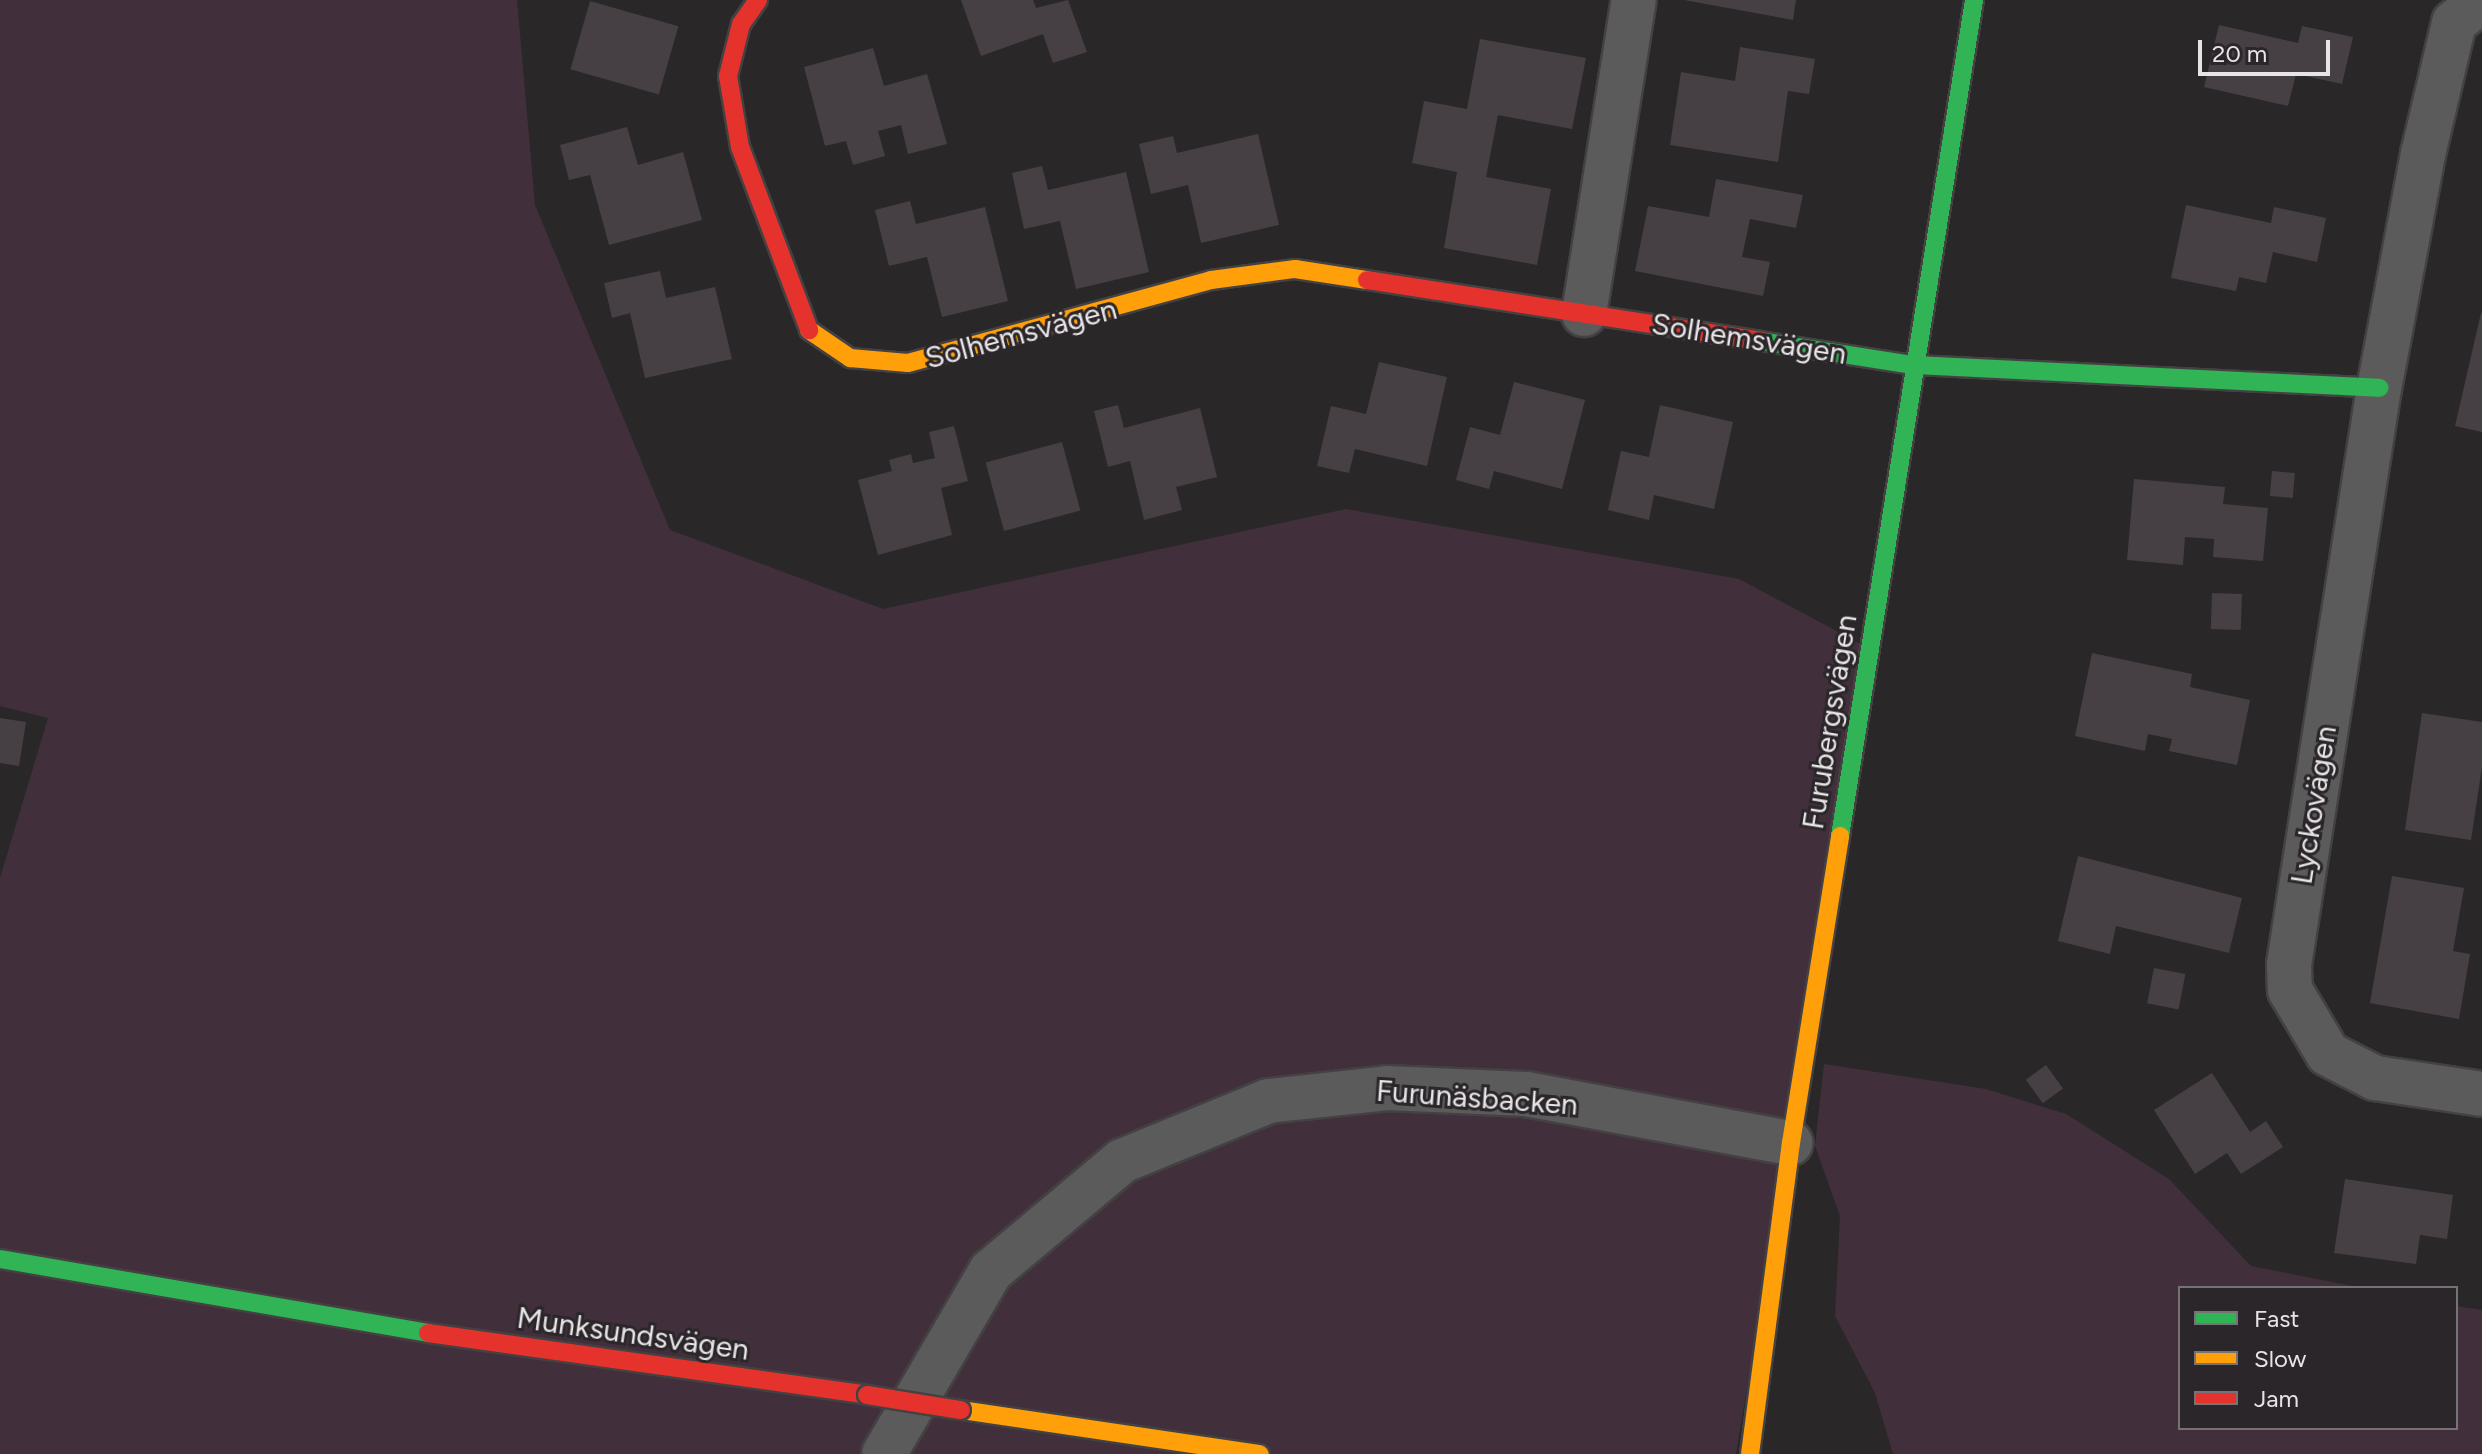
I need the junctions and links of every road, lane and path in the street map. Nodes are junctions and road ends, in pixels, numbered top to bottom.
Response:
1 (758, 0) edge
2 (1634, 0) edge
3 (1974, 0) edge
4 (2482, 0) edge
5 (1584, 314) junction
6 (1914, 365) junction
7 (2379, 388) junction
8 (2482, 1094) edge
9 (1791, 1143) junction
10 (0, 1259) edge
11 (884, 1454) edge
12 (1260, 1454) edge
13 (1750, 1454) edge

1 - 5 street, Solhemsvägen
2 - 5 street
3 - 6 street, Furubergsvägen
4 - 7 street, Lyckovägen
5 - 6 street, Solhemsvägen
6 - 7 street
6 - 9 street, Furubergsvägen
7 - 8 street, Lyckovägen
9 - 11 street, Furunäsbacken
9 - 13 street, Furubergsvägen
10 - 12 street, Munksundsvägen, bridge

